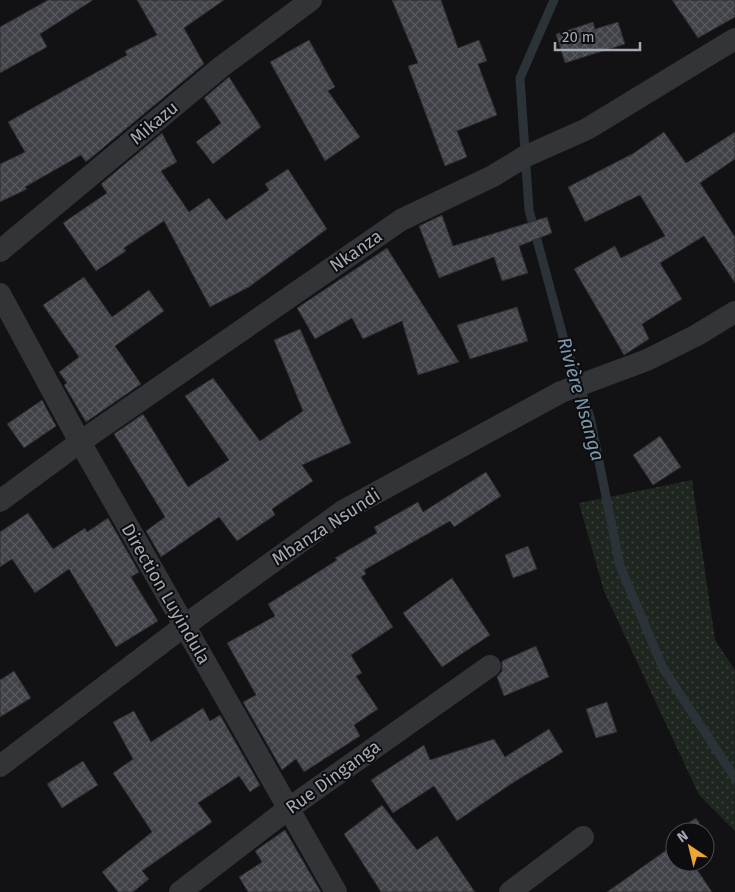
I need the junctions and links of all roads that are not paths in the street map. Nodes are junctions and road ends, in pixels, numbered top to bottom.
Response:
1 (311, 0) edge
2 (735, 39) edge
3 (0, 251) edge
4 (0, 294) edge
5 (735, 312) edge
6 (80, 442) junction
7 (0, 501) edge
8 (184, 626) junction
9 (490, 666) dead end
10 (0, 766) edge
11 (288, 809) junction
12 (583, 837) dead end
13 (180, 892) edge
14 (336, 892) edge
15 (510, 892) edge

1 - 3 street, Mikazu
2 - 6 street, Nkanza
4 - 6 street, Direction Luyindula
5 - 8 street, Mbanza Nsundi
6 - 7 street, Nkanza
6 - 8 street, Direction Luyindula
8 - 10 street, Mbanza Nsundi
8 - 11 street, Direction Luyindula
9 - 11 street, Rue Dinganga
11 - 13 street, Rue Dinganga
11 - 14 street, Direction Luyindula
12 - 15 street

